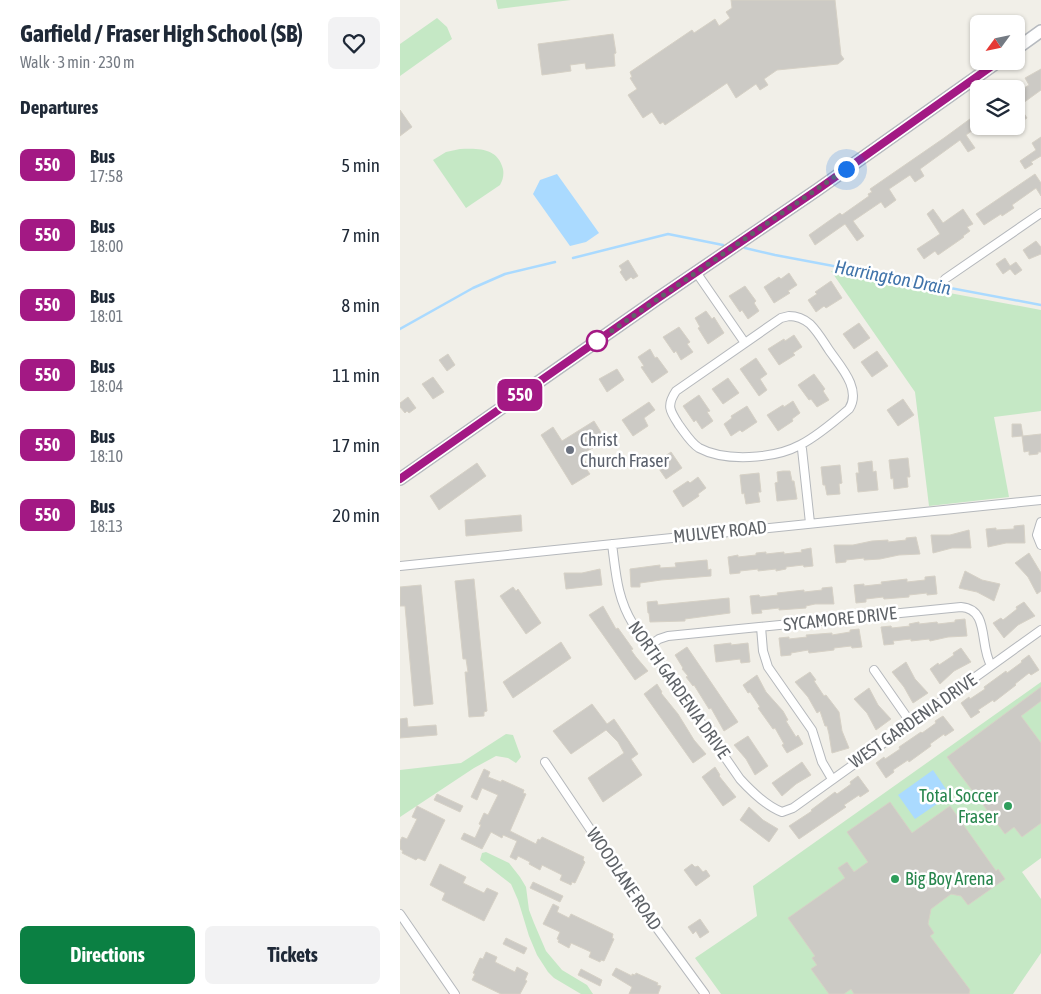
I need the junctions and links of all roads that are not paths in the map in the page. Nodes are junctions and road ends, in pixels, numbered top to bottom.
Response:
1 (1041, 31) edge
2 (1025, 43) edge
3 (986, 70) edge
4 (1041, 213) edge
5 (696, 272) junction
6 (945, 279) dead end
7 (745, 343) junction
8 (800, 445) junction
9 (400, 479) edge
10 (1041, 500) edge
11 (1041, 522) edge
12 (810, 523) junction
13 (612, 544) junction
14 (1041, 545) edge
15 (400, 566) edge
16 (761, 627) junction
17 (1041, 630) edge
18 (649, 646) junction
19 (991, 665) junction
20 (874, 670) dead end
21 (911, 723) junction
22 (544, 762) dead end
23 (832, 779) junction
24 (785, 812) joint
25 (400, 914) edge
26 (455, 994) edge
27 (705, 994) edge

1 - 2 main road
3 - 5 main road
4 - 6 street
5 - 7 street
5 - 9 main road
7 - 8 street
7 - 8 street
8 - 12 street
10 - 12 street, MULVEY ROAD
11 - 14 street
12 - 13 street, MULVEY ROAD
13 - 15 street, MULVEY ROAD
13 - 18 street, NORTH GARDENIA DRIVE
16 - 18 street, SYCAMORE DRIVE
16 - 19 street, SYCAMORE DRIVE
16 - 23 street
17 - 19 street, WEST GARDENIA DRIVE
18 - 24 street, NORTH GARDENIA DRIVE
19 - 21 street, WEST GARDENIA DRIVE
20 - 21 street
21 - 23 street, WEST GARDENIA DRIVE
22 - 27 street, WOODLANE ROAD
23 - 24 street, WEST GARDENIA DRIVE
25 - 26 street

